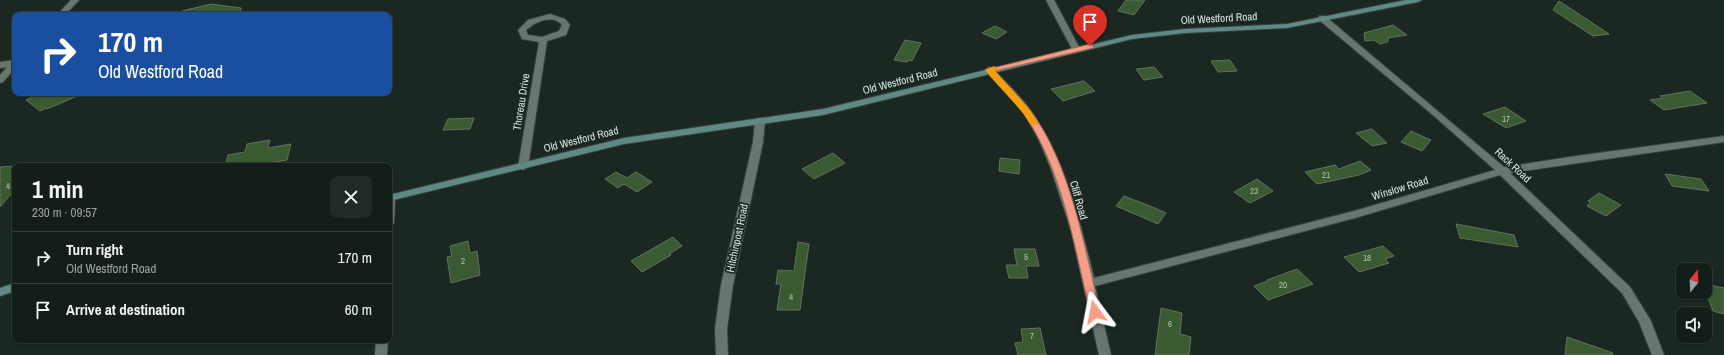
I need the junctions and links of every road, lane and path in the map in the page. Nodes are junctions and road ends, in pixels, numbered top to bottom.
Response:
1 (76, 0) edge
2 (1050, 0) edge
3 (1418, 0) edge
4 (64, 12) edge
5 (1322, 18) junction
6 (543, 40) dead end
7 (1076, 49) junction
8 (12, 64) edge
9 (0, 65) edge
10 (12, 67) edge
11 (989, 70) junction
12 (0, 80) edge
13 (760, 121) junction
14 (1724, 139) edge
15 (523, 166) junction
16 (1502, 172) junction
17 (392, 198) edge
18 (1088, 284) junction
19 (12, 288) edge
20 (0, 292) edge
21 (382, 343) edge
22 (381, 355) edge
23 (722, 355) edge
24 (1105, 355) edge
25 (1658, 355) edge

1 - 4 street
2 - 7 street
3 - 5 main road, Old Westford Road
5 - 7 main road, Old Westford Road
5 - 16 street, Rack Road
6 - 15 street, Thoreau Drive
7 - 11 main road, Old Westford Road
8 - 9 street
10 - 12 street
11 - 13 main road, Old Westford Road
11 - 18 street, Cliff Road
13 - 15 main road, Old Westford Road
13 - 23 street, Hitchinpost Road
14 - 16 street, Winslow Road
15 - 17 main road, Old Westford Road
16 - 18 street, Winslow Road
16 - 25 street, Rack Road
18 - 24 street, Cliff Road
19 - 20 main road
21 - 22 street

